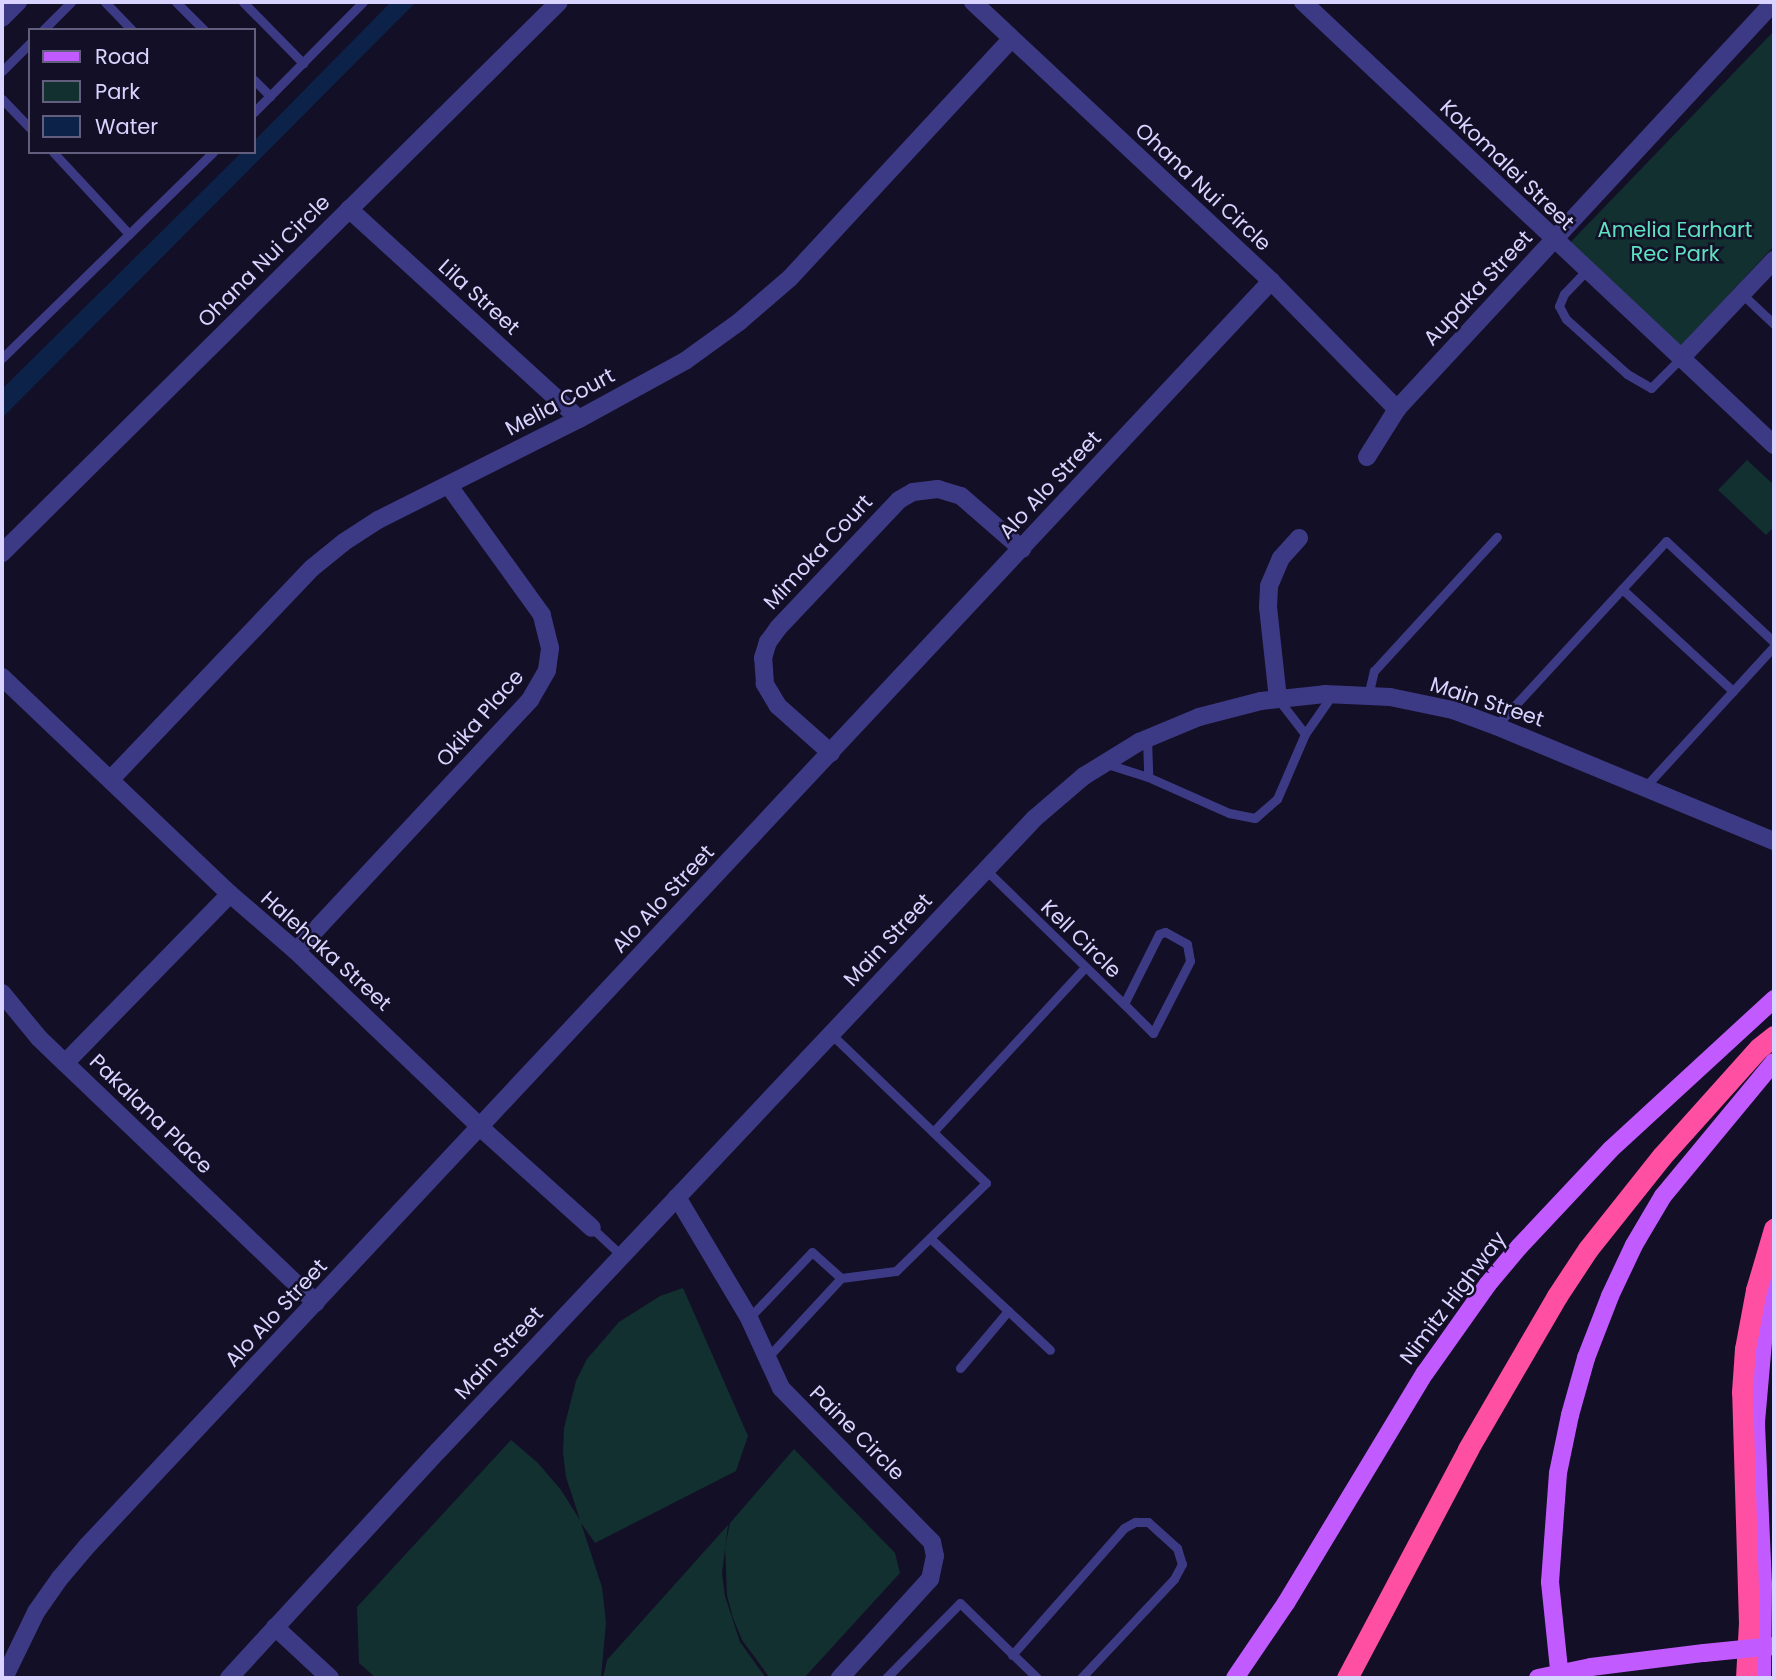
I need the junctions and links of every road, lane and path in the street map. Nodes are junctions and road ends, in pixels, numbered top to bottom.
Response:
1 (18, 2) edge
2 (71, 2) edge
3 (106, 2) edge
4 (176, 2) edge
5 (243, 2) edge
6 (363, 2) edge
7 (559, 2) edge
8 (973, 2) edge
9 (1303, 2) edge
10 (1774, 2) edge
11 (2, 18) edge
12 (45, 28) edge
13 (130, 28) edge
14 (202, 28) edge
15 (1011, 39) junction
16 (28, 45) edge
17 (303, 63) junction
18 (2, 71) edge
19 (256, 82) edge
20 (270, 96) junction
21 (2, 99) edge
22 (256, 110) edge
23 (28, 126) edge
24 (54, 154) edge
25 (211, 154) edge
26 (349, 209) junction
27 (130, 234) junction
28 (1553, 240) junction
29 (1774, 260) edge
30 (1586, 271) junction
31 (1271, 281) junction
32 (1742, 294) junction
33 (1774, 324) edge
34 (1682, 357) junction
35 (2, 358) edge
36 (1397, 409) junction
37 (579, 419) junction
38 (1774, 445) edge
39 (1367, 457) dead end
40 (449, 486) junction
41 (1497, 537) dead end
42 (1299, 538) dead end
43 (1022, 549) junction
44 (2, 553) edge
45 (1622, 589) junction
46 (1774, 644) edge
47 (2, 677) edge
48 (1733, 691) junction
49 (1332, 695) junction
50 (1368, 696) junction
51 (1278, 699) junction
52 (1496, 726) junction
53 (1305, 734) junction
54 (1147, 739) junction
55 (831, 753) junction
56 (1105, 763) junction
57 (1148, 777) junction
58 (111, 779) junction
59 (1645, 787) junction
60 (1774, 841) edge
61 (985, 869) junction
62 (229, 894) junction
63 (296, 951) junction
64 (1086, 967) junction
65 (2, 993) edge
66 (1774, 999) edge
67 (1124, 1004) junction
68 (831, 1034) junction
69 (1774, 1036) edge
70 (1774, 1062) edge
71 (65, 1063) junction
72 (481, 1128) junction
73 (933, 1132) junction
74 (677, 1197) junction
75 (592, 1228) joint
76 (1774, 1229) edge
77 (930, 1238) junction
78 (1774, 1238) edge
79 (622, 1256) junction
80 (841, 1278) junction
81 (316, 1303) junction
82 (1008, 1311) junction
83 (749, 1318) junction
84 (1050, 1350) dead end
85 (767, 1358) junction
86 (960, 1368) dead end
87 (275, 1627) junction
88 (1774, 1646) edge
89 (1012, 1655) junction
90 (4, 1678) edge
91 (229, 1678) edge
92 (330, 1678) edge
93 (840, 1678) edge
94 (886, 1678) edge
95 (1037, 1678) edge
96 (1081, 1678) edge
97 (1235, 1678) edge
98 (1347, 1678) edge
99 (1538, 1678) edge
100 (1560, 1678) edge
101 (1746, 1678) edge
102 (1762, 1678) edge

1 - 11 street
2 - 12 lane
3 - 13 lane
4 - 14 lane
5 - 17 lane
6 - 17 lane
7 - 26 street, Ohana Nui Circle
8 - 15 street, Ohana Nui Circle
9 - 28 street, Kokomalei Street
10 - 28 street, Aupaka Street
15 - 31 street, Ohana Nui Circle
15 - 37 street, Melia Court
16 - 18 lane
17 - 20 lane
19 - 20 lane
20 - 22 lane
21 - 23 lane
24 - 27 lane
25 - 27 lane
26 - 37 street, Lila Street
26 - 44 street, Ohana Nui Circle
27 - 35 lane
28 - 30 street, Kokomalei Street
28 - 36 street, Aupaka Street
29 - 32 street
30 - 34 street, Kokomalei Street
30 - 34 lane
31 - 36 street, Ohana Nui Circle
31 - 43 street, Alo Alo Street
32 - 33 lane
32 - 34 street
34 - 38 street, Kokomalei Street
36 - 39 street, Aupaka Street
37 - 40 street, Melia Court
40 - 58 street, Melia Court
40 - 63 street, Okika Place
41 - 50 lane
42 - 51 street
43 - 55 street, Alo Alo Street
43 - 55 street, Mimoka Court
45 - 46 lane
45 - 48 lane
45 - 52 lane
46 - 48 lane
47 - 58 street, Halehaka Street
48 - 59 lane
49 - 50 street, Main Street
49 - 51 street, Main Street
49 - 53 lane
50 - 52 street, Main Street
51 - 53 lane
51 - 54 street, Main Street
52 - 59 street, Main Street
53 - 57 lane
54 - 56 street, Main Street
54 - 57 lane
55 - 72 street, Alo Alo Street
56 - 57 lane
56 - 61 street, Main Street
58 - 62 street, Halehaka Street
59 - 60 street, Main Street
61 - 64 lane, Kell Circle
61 - 68 street, Main Street
62 - 63 street, Halehaka Street
62 - 71 street, Pakalana Place
63 - 72 street, Halehaka Street
64 - 67 lane, Kell Circle
64 - 73 lane
65 - 71 street
66 - 97 main road, Nimitz Highway
67 - 67 lane, Kell Circle
68 - 73 lane
68 - 74 street, Main Street
69 - 98 highway
70 - 100 main road, bridge
71 - 81 street, Pakalana Place
72 - 75 street, Halehaka Street
72 - 81 street, Alo Alo Street
73 - 77 lane
74 - 79 street, Main Street
74 - 83 street, Paine Circle
75 - 79 lane, Halehaka Street
76 - 101 highway
77 - 80 lane
77 - 82 lane
78 - 102 main road
79 - 87 street, Main Street
80 - 83 lane
80 - 85 lane
81 - 90 street, Alo Alo Street
82 - 84 lane
82 - 86 lane
83 - 85 street, Paine Circle
85 - 93 street, Paine Circle
87 - 91 street, Main Street
87 - 92 street
88 - 99 main road, bridge
89 - 94 lane
89 - 95 lane
89 - 96 lane

